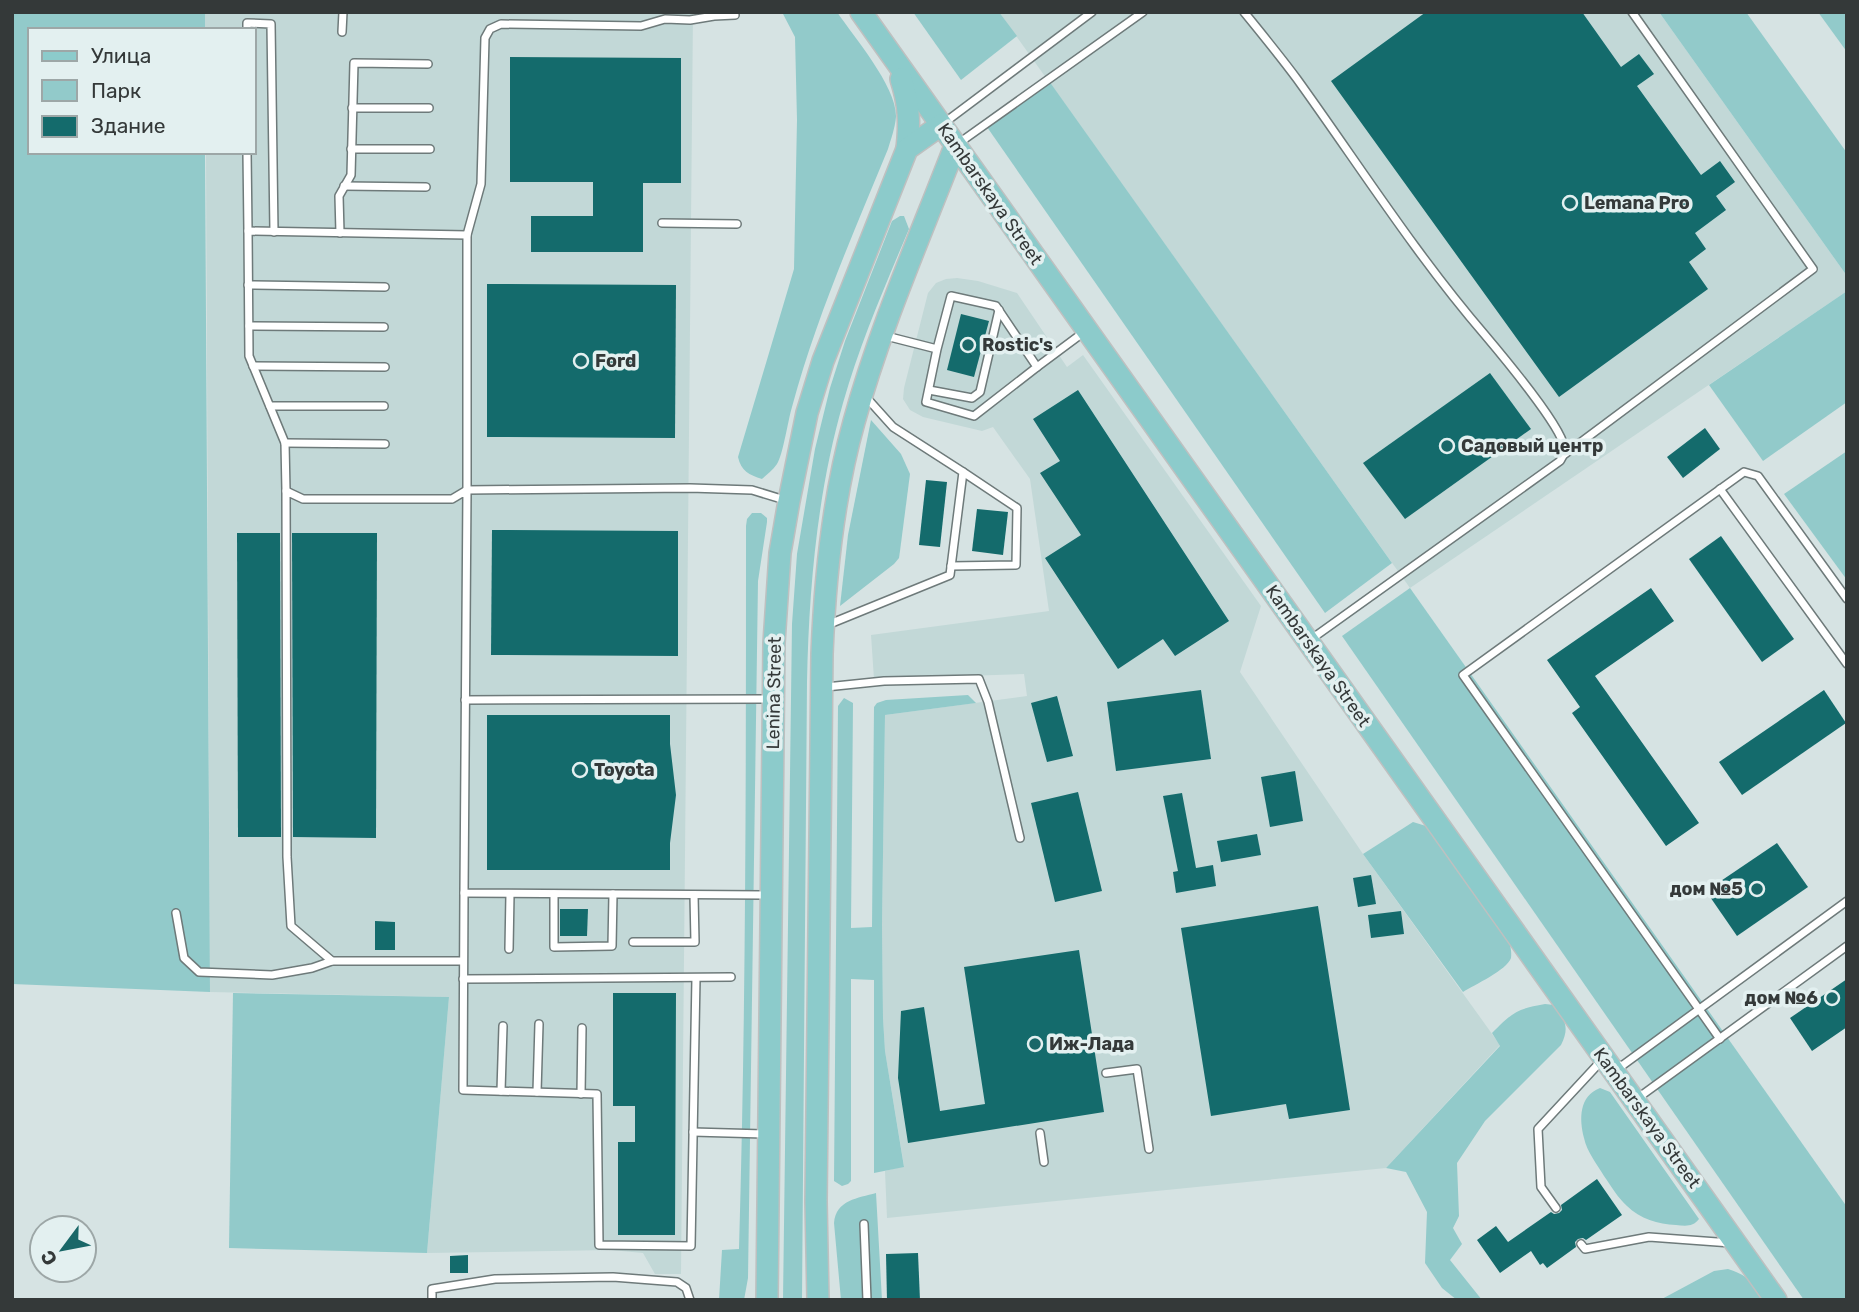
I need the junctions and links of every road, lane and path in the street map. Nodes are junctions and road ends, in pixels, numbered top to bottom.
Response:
1 (343, 12) edge
2 (861, 12) edge
3 (1092, 12) edge
4 (1143, 12) edge
5 (1244, 12) edge
6 (1632, 12) edge
7 (735, 16) dead end
8 (247, 28) edge
9 (342, 32) dead end
10 (428, 64) dead end
11 (897, 64) junction
12 (352, 108) junction
13 (429, 108) dead end
14 (941, 125) junction
15 (955, 146) junction
16 (351, 149) junction
17 (430, 149) dead end
18 (907, 149) junction
19 (247, 154) edge
20 (344, 186) junction
21 (426, 187) dead end
22 (662, 223) dead end
23 (737, 224) dead end
24 (248, 231) junction
25 (274, 232) junction
26 (340, 233) junction
27 (467, 235) junction
28 (248, 285) junction
29 (385, 287) dead end
30 (999, 310) junction
31 (249, 326) junction
32 (384, 327) dead end
33 (1086, 330) junction
34 (882, 335) junction
35 (937, 349) junction
36 (253, 366) junction
37 (385, 367) dead end
38 (1037, 367) junction
39 (929, 390) junction
40 (862, 393) junction
41 (270, 406) junction
42 (384, 406) dead end
43 (285, 443) junction
44 (385, 444) dead end
45 (1565, 454) junction
46 (963, 472) junction
47 (1720, 489) junction
48 (467, 490) junction
49 (286, 491) junction
50 (789, 501) junction
51 (950, 566) junction
52 (1847, 599) edge
53 (823, 626) junction
54 (1308, 642) junction
55 (1847, 664) edge
56 (822, 687) junction
57 (774, 699) junction
58 (465, 700) junction
59 (1020, 838) dead end
60 (464, 893) junction
61 (510, 894) junction
62 (554, 894) junction
63 (613, 894) junction
64 (694, 895) junction
65 (772, 895) junction
66 (1847, 901) edge
67 (176, 912) dead end
68 (632, 942) dead end
69 (1847, 946) edge
70 (509, 949) dead end
71 (332, 961) junction
72 (462, 961) junction
73 (731, 977) dead end
74 (696, 978) junction
75 (463, 979) junction
76 (1699, 1009) junction
77 (539, 1024) dead end
78 (503, 1026) dead end
79 (582, 1028) dead end
80 (1720, 1039) junction
81 (1606, 1062) junction
82 (1106, 1073) dead end
83 (501, 1091) junction
84 (537, 1092) junction
85 (581, 1094) junction
86 (1642, 1112) junction
87 (693, 1132) junction
88 (769, 1133) junction
89 (1040, 1133) dead end
90 (1149, 1149) dead end
91 (1044, 1162) dead end
92 (1556, 1208) dead end
93 (864, 1224) dead end
94 (1581, 1244) dead end
95 (1736, 1244) junction
96 (432, 1300) edge
97 (690, 1300) edge
98 (767, 1300) edge
99 (818, 1300) edge
100 (867, 1300) edge
101 (1776, 1300) edge

1 - 9 lane
2 - 11 main road, Kambarskaya Street
3 - 14 lane
4 - 15 lane
5 - 45 lane
6 - 45 lane
7 - 27 lane
8 - 25 lane
10 - 12 lane
11 - 14 main road, Kambarskaya Street
11 - 18 main road
12 - 13 lane
12 - 16 lane
14 - 15 main road, Kambarskaya Street
14 - 18 main road
15 - 33 main road, Kambarskaya Street
15 - 34 main road
16 - 17 lane
16 - 20 lane
18 - 50 main road, Lenina Street
19 - 24 lane
20 - 21 lane
20 - 26 lane
22 - 23 lane
24 - 25 lane
24 - 28 lane
25 - 26 lane
26 - 27 lane
27 - 48 lane
28 - 29 lane
28 - 31 lane
30 - 35 lane
30 - 38 lane
30 - 39 lane
31 - 32 lane
31 - 36 lane
33 - 38 lane
33 - 54 main road, Kambarskaya Street
34 - 35 lane
34 - 40 main road
35 - 39 lane
36 - 37 lane
36 - 41 lane
38 - 39 lane
40 - 46 lane
40 - 53 main road
41 - 42 lane
41 - 43 lane
43 - 44 lane
43 - 49 lane
45 - 54 lane
46 - 51 lane
46 - 51 lane
47 - 52 lane
47 - 55 lane
47 - 76 lane
48 - 49 lane
48 - 50 lane
48 - 58 lane
49 - 71 lane
50 - 57 main road, Lenina Street
51 - 53 lane
53 - 56 main road
54 - 81 main road, Kambarskaya Street
56 - 59 lane
56 - 99 main road
57 - 58 lane
57 - 65 main road, Lenina Street
58 - 60 lane
60 - 61 lane
60 - 72 lane
61 - 62 lane
61 - 70 lane
62 - 63 lane
62 - 63 lane
63 - 64 lane
64 - 65 lane
64 - 68 lane
65 - 88 main road, Lenina Street
66 - 76 lane
67 - 71 lane
69 - 80 lane
71 - 72 lane
72 - 75 lane
73 - 74 lane
74 - 75 lane
74 - 87 lane
75 - 83 lane
76 - 80 lane
76 - 81 lane
77 - 84 lane
78 - 83 lane
79 - 85 lane
80 - 86 lane
81 - 86 main road, Kambarskaya Street
81 - 92 lane
82 - 90 lane
83 - 84 lane
84 - 85 lane
85 - 87 lane
86 - 95 main road, Kambarskaya Street
87 - 88 lane
88 - 98 main road, Lenina Street
89 - 91 lane
93 - 100 lane
94 - 95 lane
95 - 101 main road, Kambarskaya Street
96 - 97 lane

